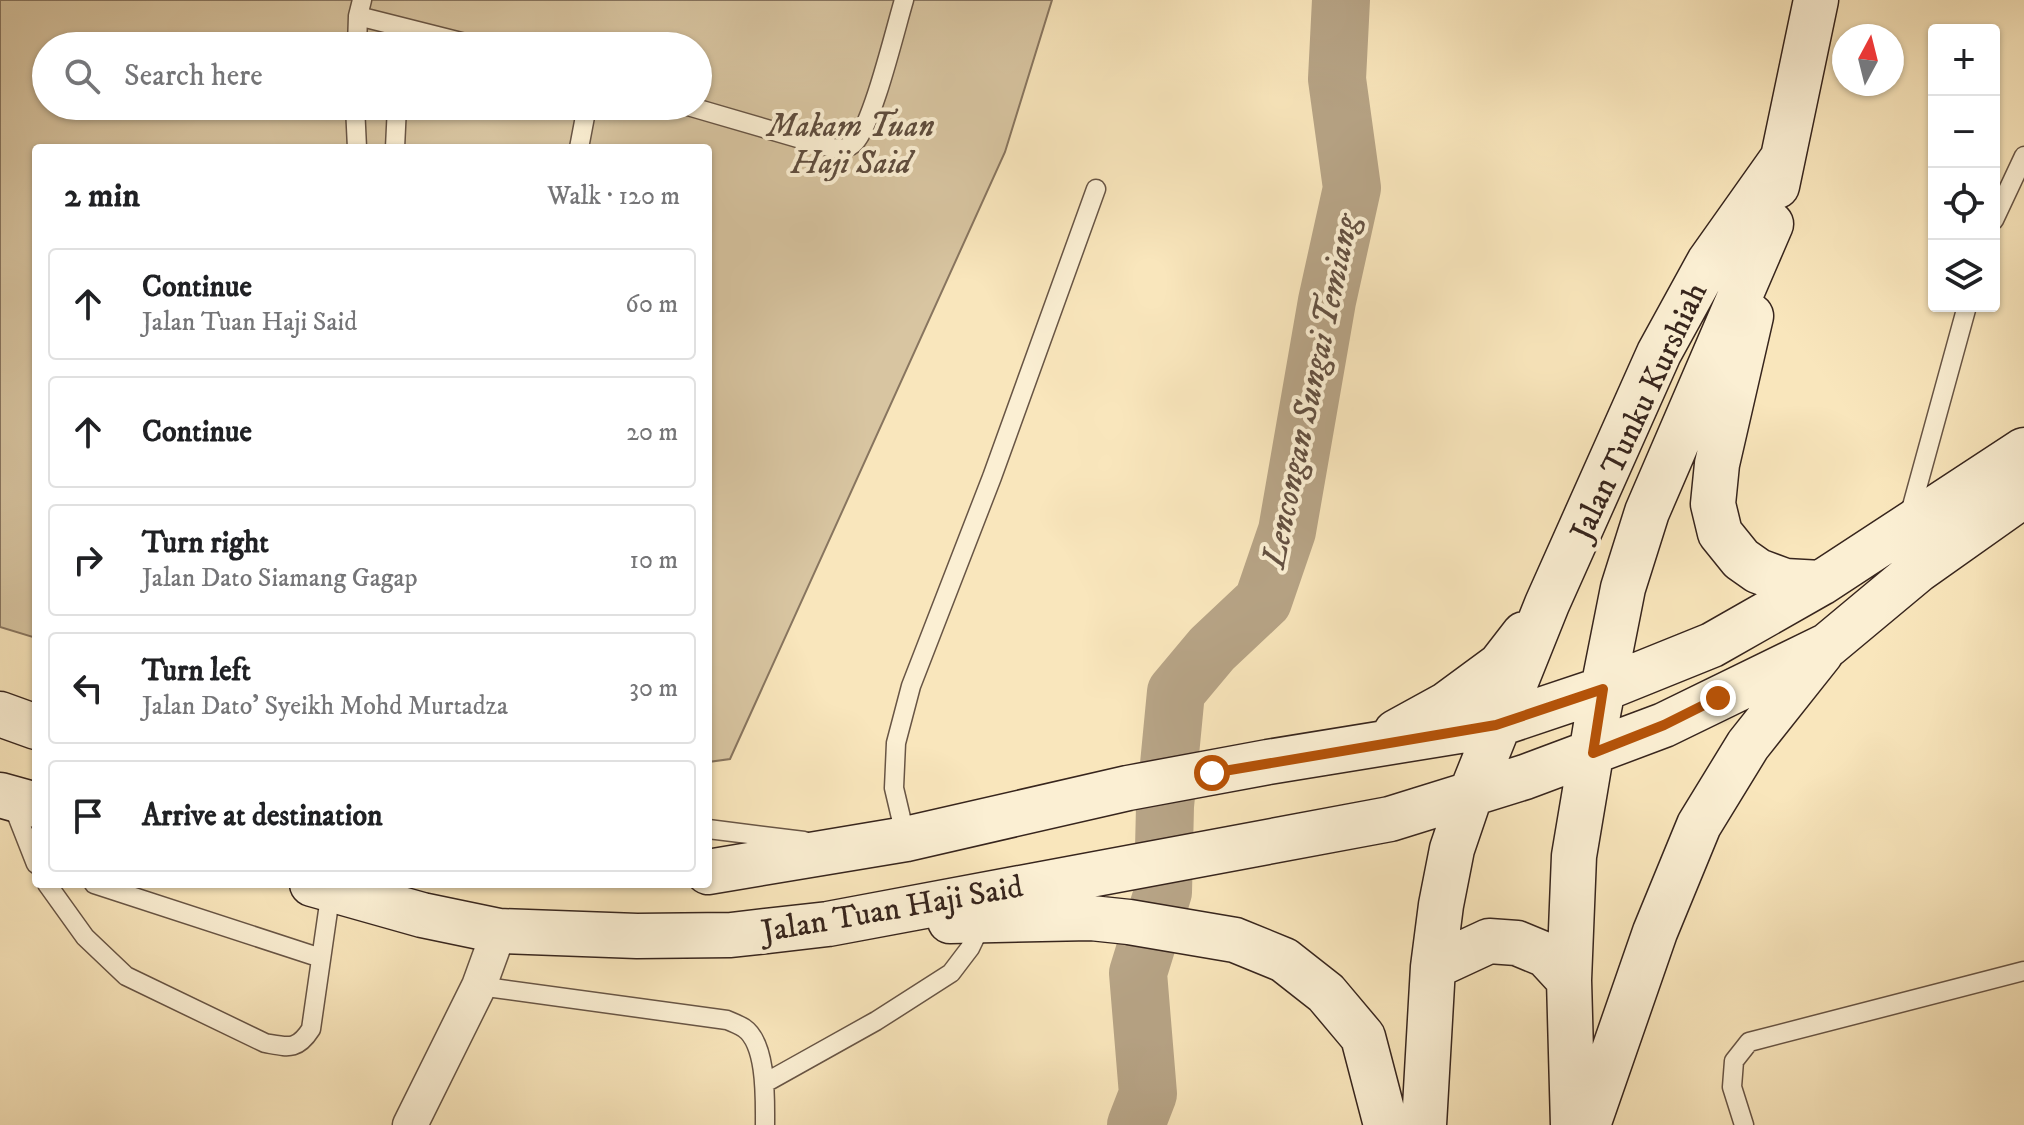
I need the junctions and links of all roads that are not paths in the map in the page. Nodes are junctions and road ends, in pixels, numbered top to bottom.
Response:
1 (904, 0) edge
2 (1816, 0) edge
3 (360, 8) edge
4 (402, 27) junction
5 (358, 32) edge
6 (402, 32) edge
7 (422, 32) edge
8 (712, 113) edge
9 (356, 120) edge
10 (396, 120) edge
11 (584, 120) edge
12 (357, 144) edge
13 (395, 144) edge
14 (580, 144) edge
15 (2024, 156) edge
16 (1782, 159) junction
17 (1096, 189) dead end
18 (2000, 207) edge
19 (1771, 224) junction
20 (1966, 312) edge
21 (2024, 450) edge
22 (2024, 495) edge
23 (1913, 547) junction
24 (1821, 583) junction
25 (1547, 604) junction
26 (1828, 645) junction
27 (0, 714) edge
28 (1598, 721) junction
29 (1496, 725) junction
30 (32, 726) edge
31 (1373, 745) junction
32 (1470, 796) junction
33 (15, 799) edge
34 (712, 829) edge
35 (906, 839) junction
36 (857, 847) junction
37 (32, 852) edge
38 (712, 871) edge
39 (50, 888) edge
40 (106, 888) edge
41 (321, 888) edge
42 (325, 888) edge
43 (983, 921) junction
44 (828, 924) junction
45 (499, 931) junction
46 (321, 958) junction
47 (1433, 967) junction
48 (2024, 971) edge
49 (1569, 980) junction
50 (479, 986) junction
51 (765, 1083) junction
52 (410, 1125) edge
53 (765, 1125) edge
54 (1386, 1125) edge
55 (1424, 1125) edge
56 (1573, 1125) edge
57 (1588, 1125) edge
58 (1744, 1125) edge

1 - 8 lane
2 - 16 main road, Jalan Tunku Kurshiah
3 - 4 lane
3 - 5 lane
4 - 6 lane
4 - 7 lane
9 - 12 lane
10 - 13 lane
11 - 14 lane
15 - 18 lane
16 - 19 main road
16 - 25 main road, Jalan Tunku Kurshiah
17 - 35 lane
19 - 24 main road
19 - 28 main road
20 - 23 lane
21 - 23 main road
22 - 23 main road
23 - 24 main road
23 - 26 main road
24 - 28 main road
25 - 29 main road
25 - 31 main road
26 - 28 main road
26 - 57 main road
27 - 30 main road
28 - 29 main road, Jalan Tuan Haji Said
28 - 32 main road, Jalan Tuan Haji Said
28 - 49 main road
29 - 31 main road, Jalan Tuan Haji Said
29 - 32 main road
31 - 35 main road, Jalan Tuan Haji Said
32 - 44 main road, Jalan Tuan Haji Said
32 - 47 main road
33 - 37 lane
34 - 36 lane
35 - 36 main road, Jalan Tuan Haji Said
36 - 38 main road, Jalan Tuan Haji Said
39 - 46 lane
40 - 46 lane
41 - 46 lane
42 - 45 main road, Jalan Tuan Haji Said
43 - 44 main road
43 - 51 lane
43 - 54 main road
44 - 45 main road, Jalan Tuan Haji Said
45 - 50 street
47 - 49 main road
47 - 55 main road
48 - 58 lane
49 - 56 main road
50 - 51 lane
50 - 52 street
51 - 53 lane

